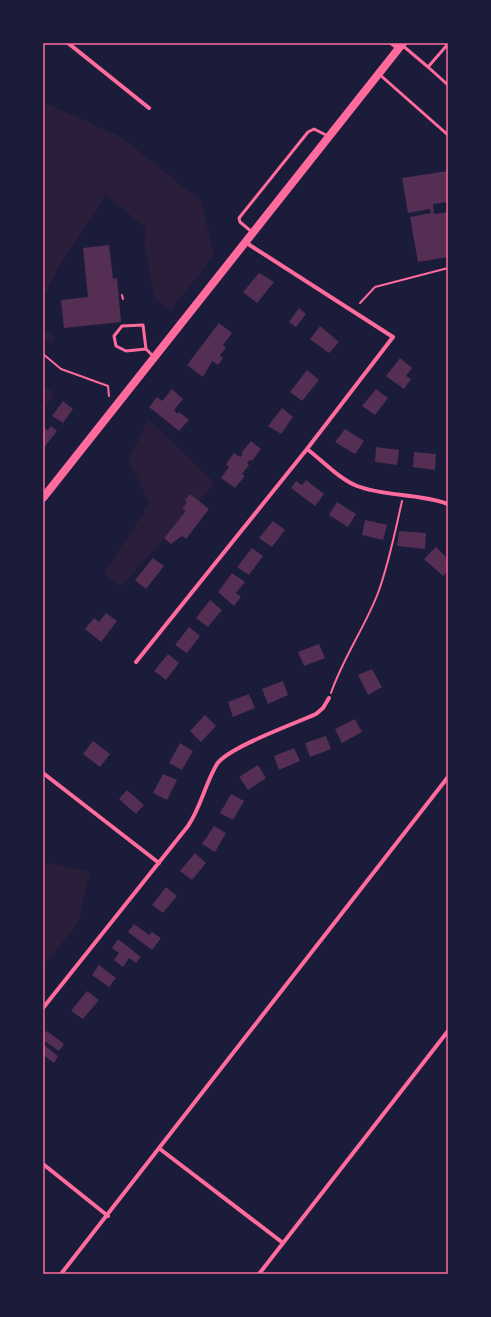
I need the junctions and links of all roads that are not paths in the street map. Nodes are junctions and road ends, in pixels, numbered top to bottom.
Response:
1 (68, 43) edge
2 (391, 43) edge
3 (448, 44) edge
4 (401, 46) edge
5 (428, 68) junction
6 (379, 74) junction
7 (448, 84) edge
8 (149, 108) dead end
9 (448, 135) edge
10 (328, 137) junction
11 (252, 232) junction
12 (244, 242) junction
13 (146, 349) junction
14 (154, 357) junction
15 (307, 448) junction
16 (43, 498) edge
17 (448, 504) edge
18 (136, 662) dead end
19 (329, 698) road end
20 (44, 774) edge
21 (448, 777) edge
22 (159, 863) junction
23 (43, 1008) edge
24 (448, 1031) edge
25 (160, 1149) junction
26 (43, 1164) edge
27 (108, 1216) junction
28 (283, 1243) junction
29 (61, 1274) edge
30 (258, 1274) edge

1 - 8 street
2 - 4 street
3 - 5 lane
4 - 5 lane
4 - 6 main road
5 - 7 lane
6 - 9 lane
6 - 10 main road
10 - 11 main road
10 - 11 lane
11 - 12 main road
12 - 14 main road
12 - 15 street
13 - 13 lane
13 - 14 lane
14 - 16 main road
15 - 17 street
15 - 18 street
19 - 22 street
20 - 22 street
21 - 25 street
22 - 23 street
24 - 28 street
25 - 27 street
25 - 28 street
26 - 27 street
27 - 29 street
28 - 30 street

